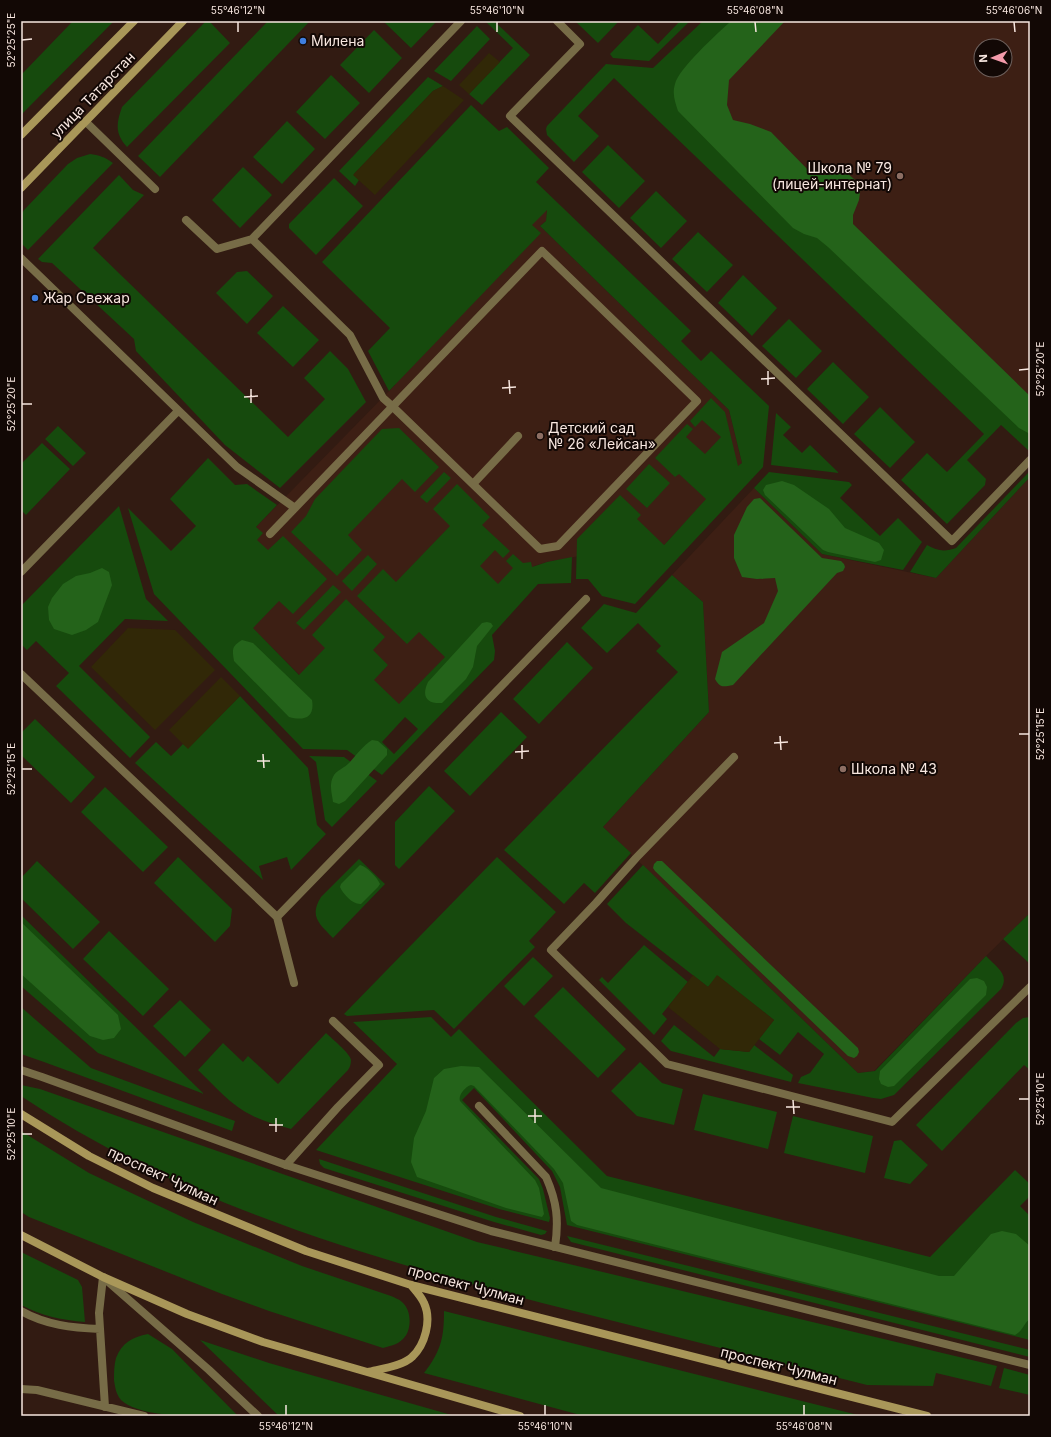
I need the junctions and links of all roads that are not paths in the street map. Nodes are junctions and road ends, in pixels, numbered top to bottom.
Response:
1 (134, 21) edge
2 (183, 21) edge
3 (461, 21) edge
4 (557, 21) edge
5 (86, 122) junction
6 (21, 135) edge
7 (21, 188) edge
8 (154, 189) dead end
9 (186, 220) dead end
10 (252, 239) junction
11 (21, 258) edge
12 (392, 406) junction
13 (178, 411) junction
14 (518, 436) dead end
15 (1030, 460) edge
16 (473, 484) junction
17 (295, 508) junction
18 (270, 534) dead end
19 (21, 572) edge
20 (586, 599) dead end
21 (21, 674) edge
22 (734, 757) dead end
23 (277, 917) junction
24 (294, 983) dead end
25 (1030, 987) edge
26 (333, 1021) dead end
27 (21, 1070) edge
28 (479, 1106) dead end
29 (21, 1114) edge
30 (286, 1165) junction
31 (21, 1235) edge
32 (555, 1247) junction
33 (103, 1277) junction
34 (411, 1285) junction
35 (21, 1312) edge
36 (100, 1329) junction
37 (1030, 1365) edge
38 (367, 1373) junction
39 (21, 1389) edge
40 (105, 1407) junction
41 (144, 1416) edge
42 (258, 1416) edge
43 (520, 1416) edge
44 (927, 1416) edge

1 - 6 main road, улица Татарстан
2 - 5 main road, улица Татарстан
3 - 10 street
4 - 15 street
5 - 7 main road, улица Татарстан
5 - 8 street
9 - 10 street
10 - 12 street
11 - 13 street
12 - 16 street
12 - 16 street
12 - 17 street
13 - 17 street
13 - 19 street
14 - 16 street
17 - 18 street
20 - 23 street
21 - 23 street
22 - 25 street
23 - 24 street
26 - 30 street
27 - 30 street
28 - 32 street
29 - 34 main road, проспект Чулман
30 - 32 street
31 - 33 main road
32 - 37 street
33 - 36 street
33 - 38 main road
33 - 42 street
34 - 38 main road
34 - 44 main road, проспект Чулман
35 - 36 street
36 - 40 street
38 - 43 main road
39 - 40 street
40 - 41 street

